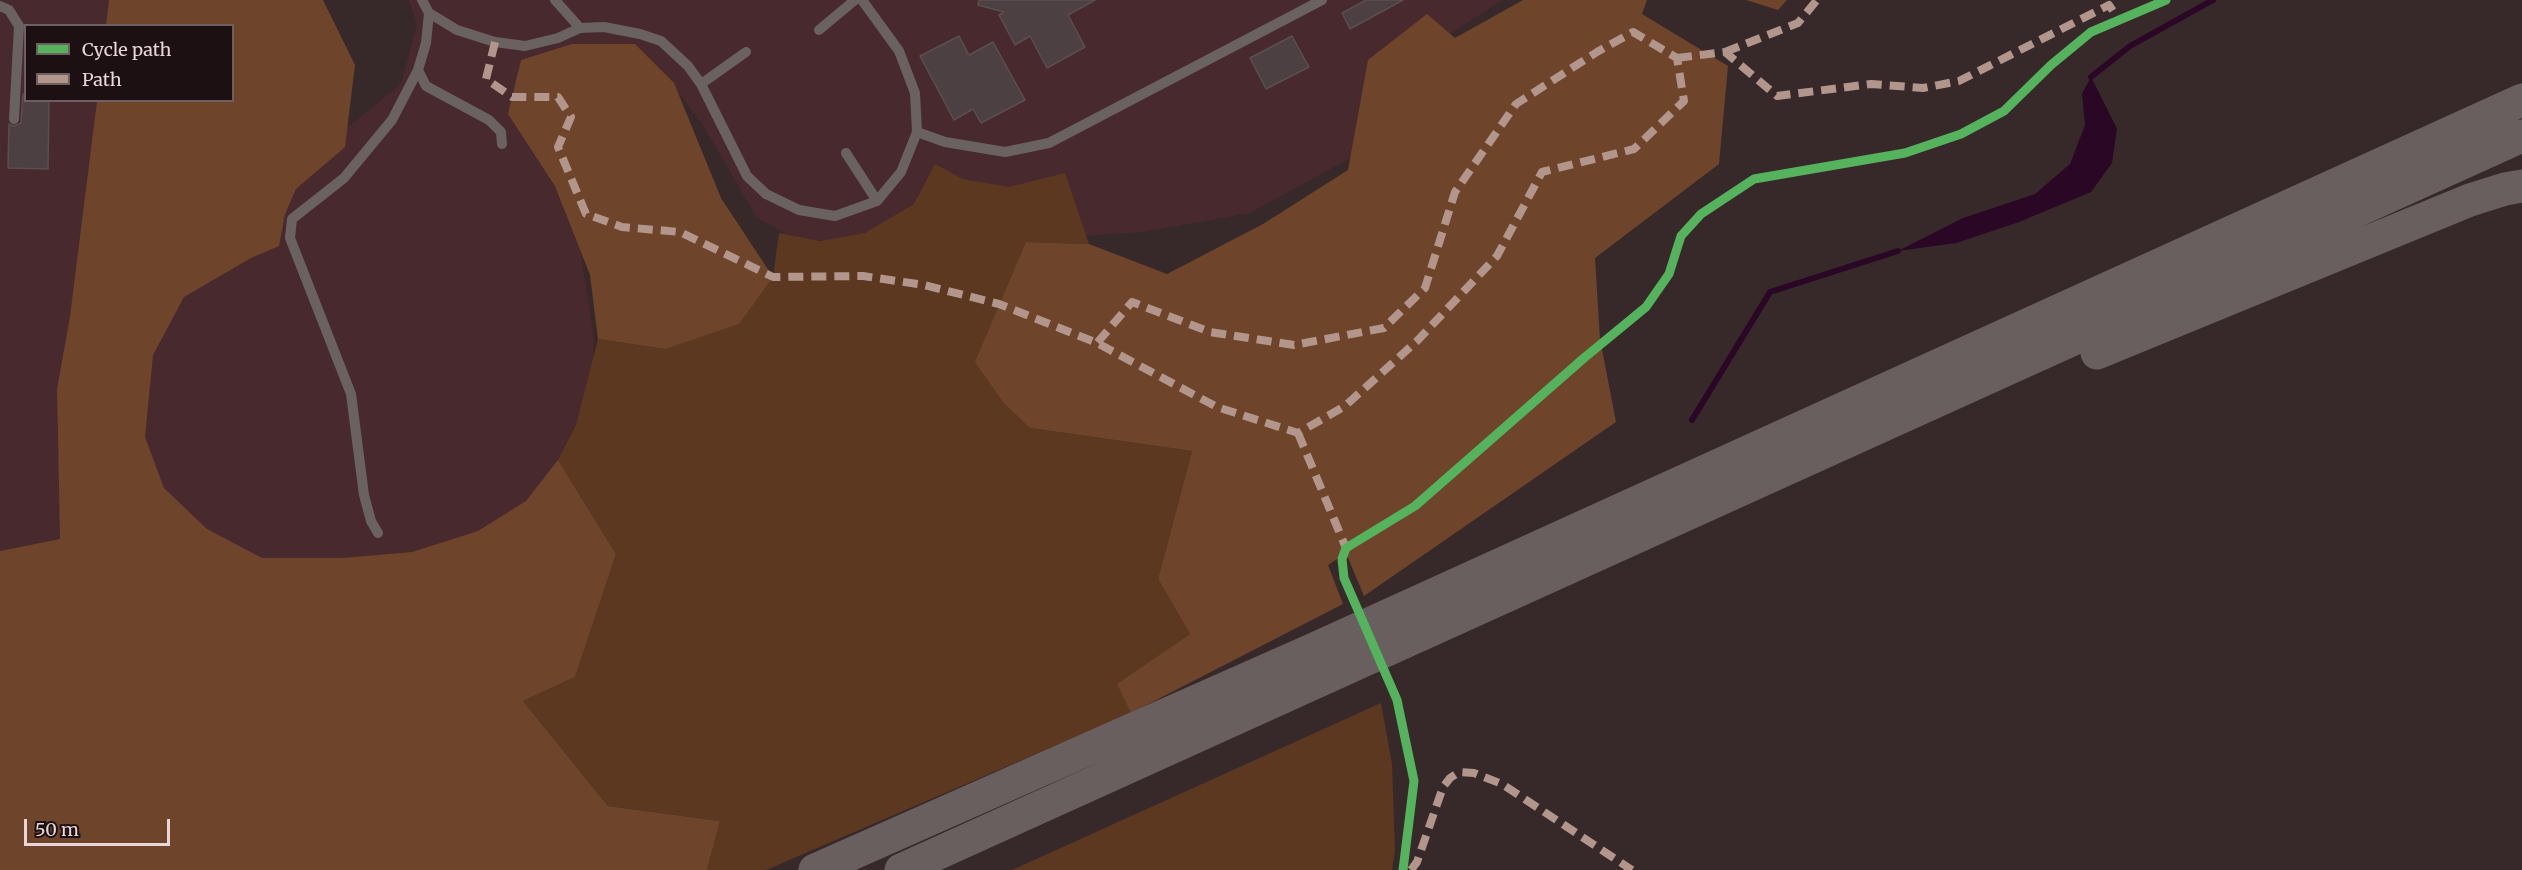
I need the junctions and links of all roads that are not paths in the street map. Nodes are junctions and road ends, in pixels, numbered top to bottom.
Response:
1 (422, 0) edge
2 (555, 0) edge
3 (855, 0) edge
4 (862, 0) edge
5 (1322, 0) edge
6 (0, 6) edge
7 (429, 13) junction
8 (580, 28) junction
9 (819, 30) dead end
10 (746, 52) dead end
11 (418, 70) junction
12 (701, 84) junction
13 (2522, 100) edge
14 (14, 119) dead end
15 (917, 132) junction
16 (2522, 136) edge
17 (502, 144) dead end
18 (846, 153) dead end
19 (2522, 186) edge
20 (877, 201) junction
21 (378, 533) dead end
22 (1395, 647) junction
23 (815, 870) edge
24 (901, 870) edge

1 - 7 lane
2 - 8 lane
3 - 9 lane
4 - 15 lane
5 - 15 lane
6 - 14 lane
7 - 8 lane
7 - 11 lane
8 - 12 lane
10 - 12 lane
11 - 17 lane
11 - 21 lane
12 - 20 lane
13 - 23 highway
15 - 20 lane
16 - 22 highway
18 - 20 lane
19 - 22 highway
22 - 24 highway

